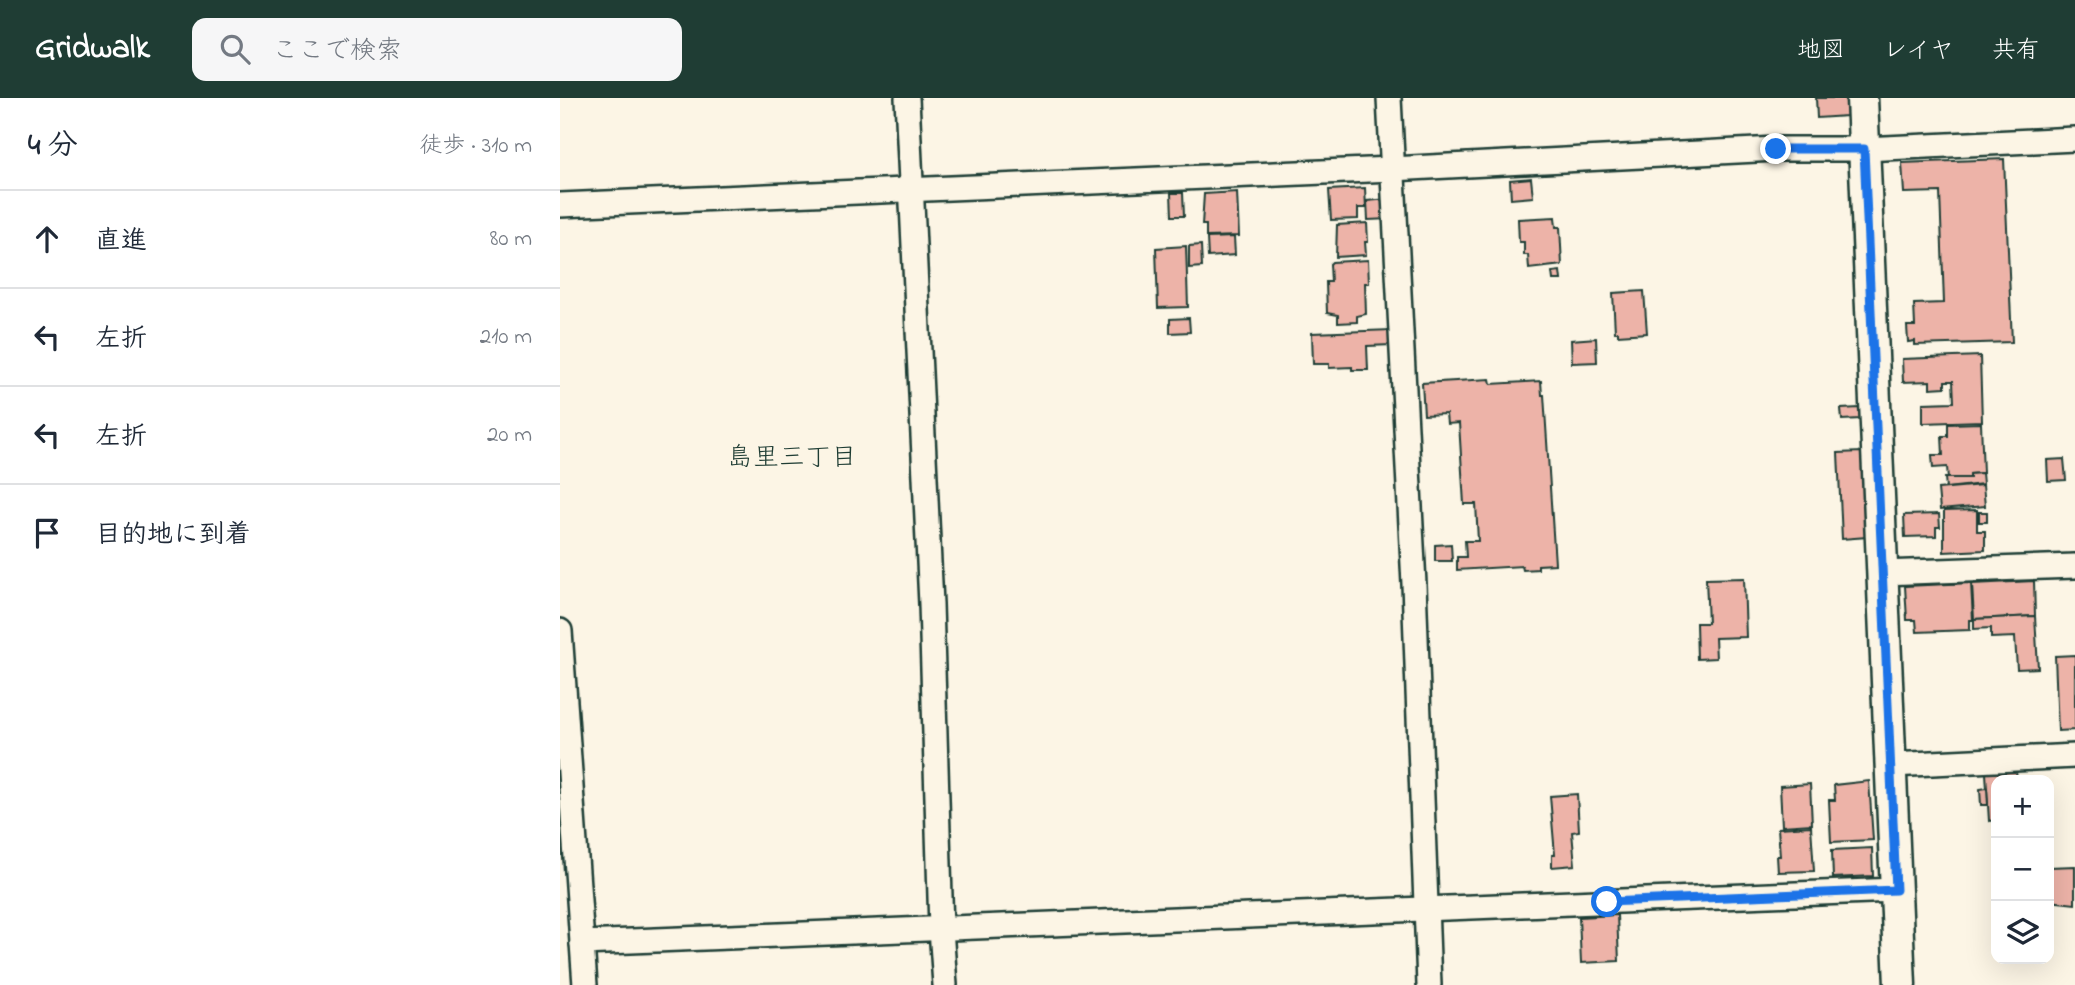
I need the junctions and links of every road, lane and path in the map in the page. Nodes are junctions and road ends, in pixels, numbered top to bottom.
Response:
1 (907, 98) edge
2 (1389, 98) edge
3 (1862, 98) edge
4 (2075, 139) edge
5 (1864, 149) junction
6 (1392, 169) junction
7 (911, 190) junction
8 (560, 205) edge
9 (2075, 566) edge
10 (1882, 573) junction
11 (560, 631) edge
12 (2075, 756) edge
13 (1891, 765) junction
14 (1896, 890) junction
15 (1425, 908) junction
16 (941, 929) junction
17 (582, 943) junction
18 (585, 985) edge
19 (945, 985) edge
20 (1429, 985) edge
21 (1900, 985) edge

1 - 7 street
2 - 6 street
3 - 5 street
4 - 5 street
5 - 6 street
5 - 10 street
6 - 7 street
6 - 15 street
7 - 8 street
7 - 16 street
9 - 10 street
10 - 13 street
11 - 17 street
12 - 13 street
13 - 14 street
14 - 15 street
14 - 21 street
15 - 16 street
15 - 20 street
16 - 17 street
16 - 19 street
17 - 18 street

